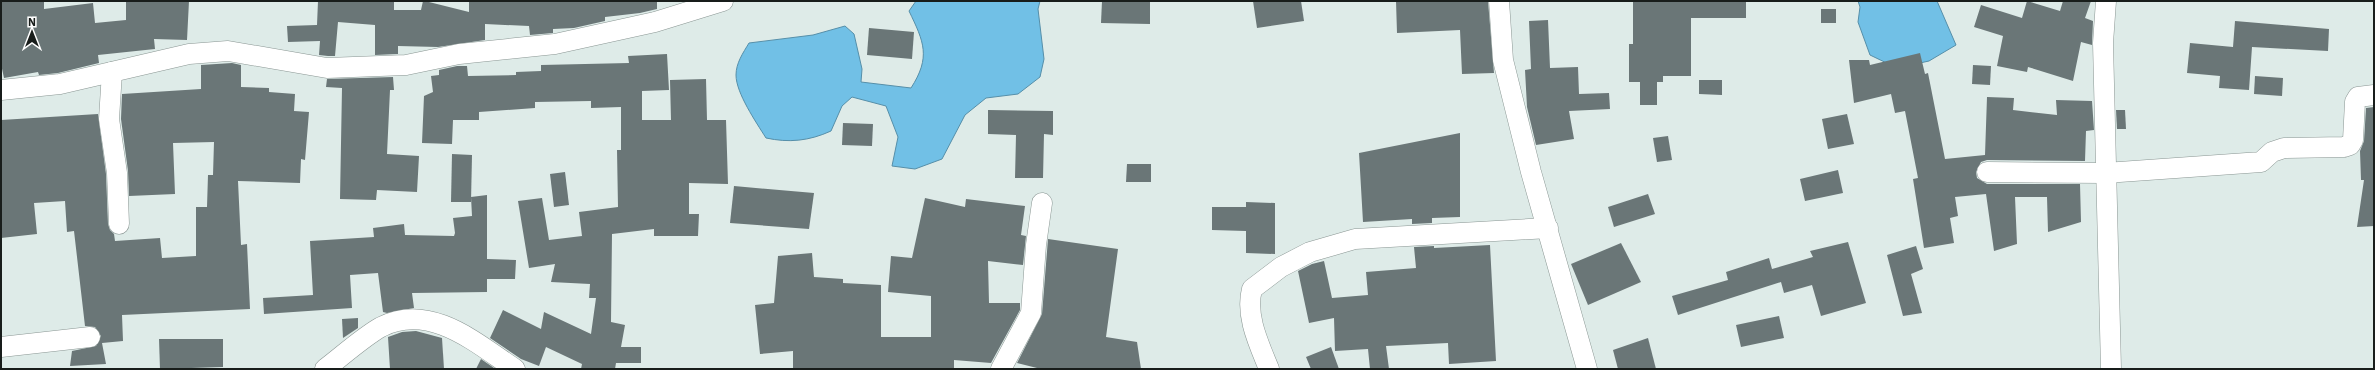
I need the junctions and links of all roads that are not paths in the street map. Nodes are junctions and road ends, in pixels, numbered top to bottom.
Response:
1 (723, 1) edge
2 (1499, 1) edge
3 (2106, 1) edge
4 (112, 72) junction
5 (1, 90) edge
6 (2374, 95) edge
7 (1987, 172) dead end
8 (2105, 173) junction
9 (1042, 203) dead end
10 (119, 224) dead end
11 (1548, 228) junction
12 (90, 337) dead end
13 (1, 347) edge
14 (324, 369) edge
15 (515, 369) edge
16 (1000, 369) edge
17 (1269, 369) edge
18 (1587, 369) edge
19 (2111, 369) edge

1 - 4 street
2 - 11 street
3 - 8 street
4 - 5 street
4 - 10 street
6 - 8 street
7 - 8 street
8 - 19 street
9 - 16 street
11 - 17 street
11 - 18 street
12 - 13 street
14 - 15 street

